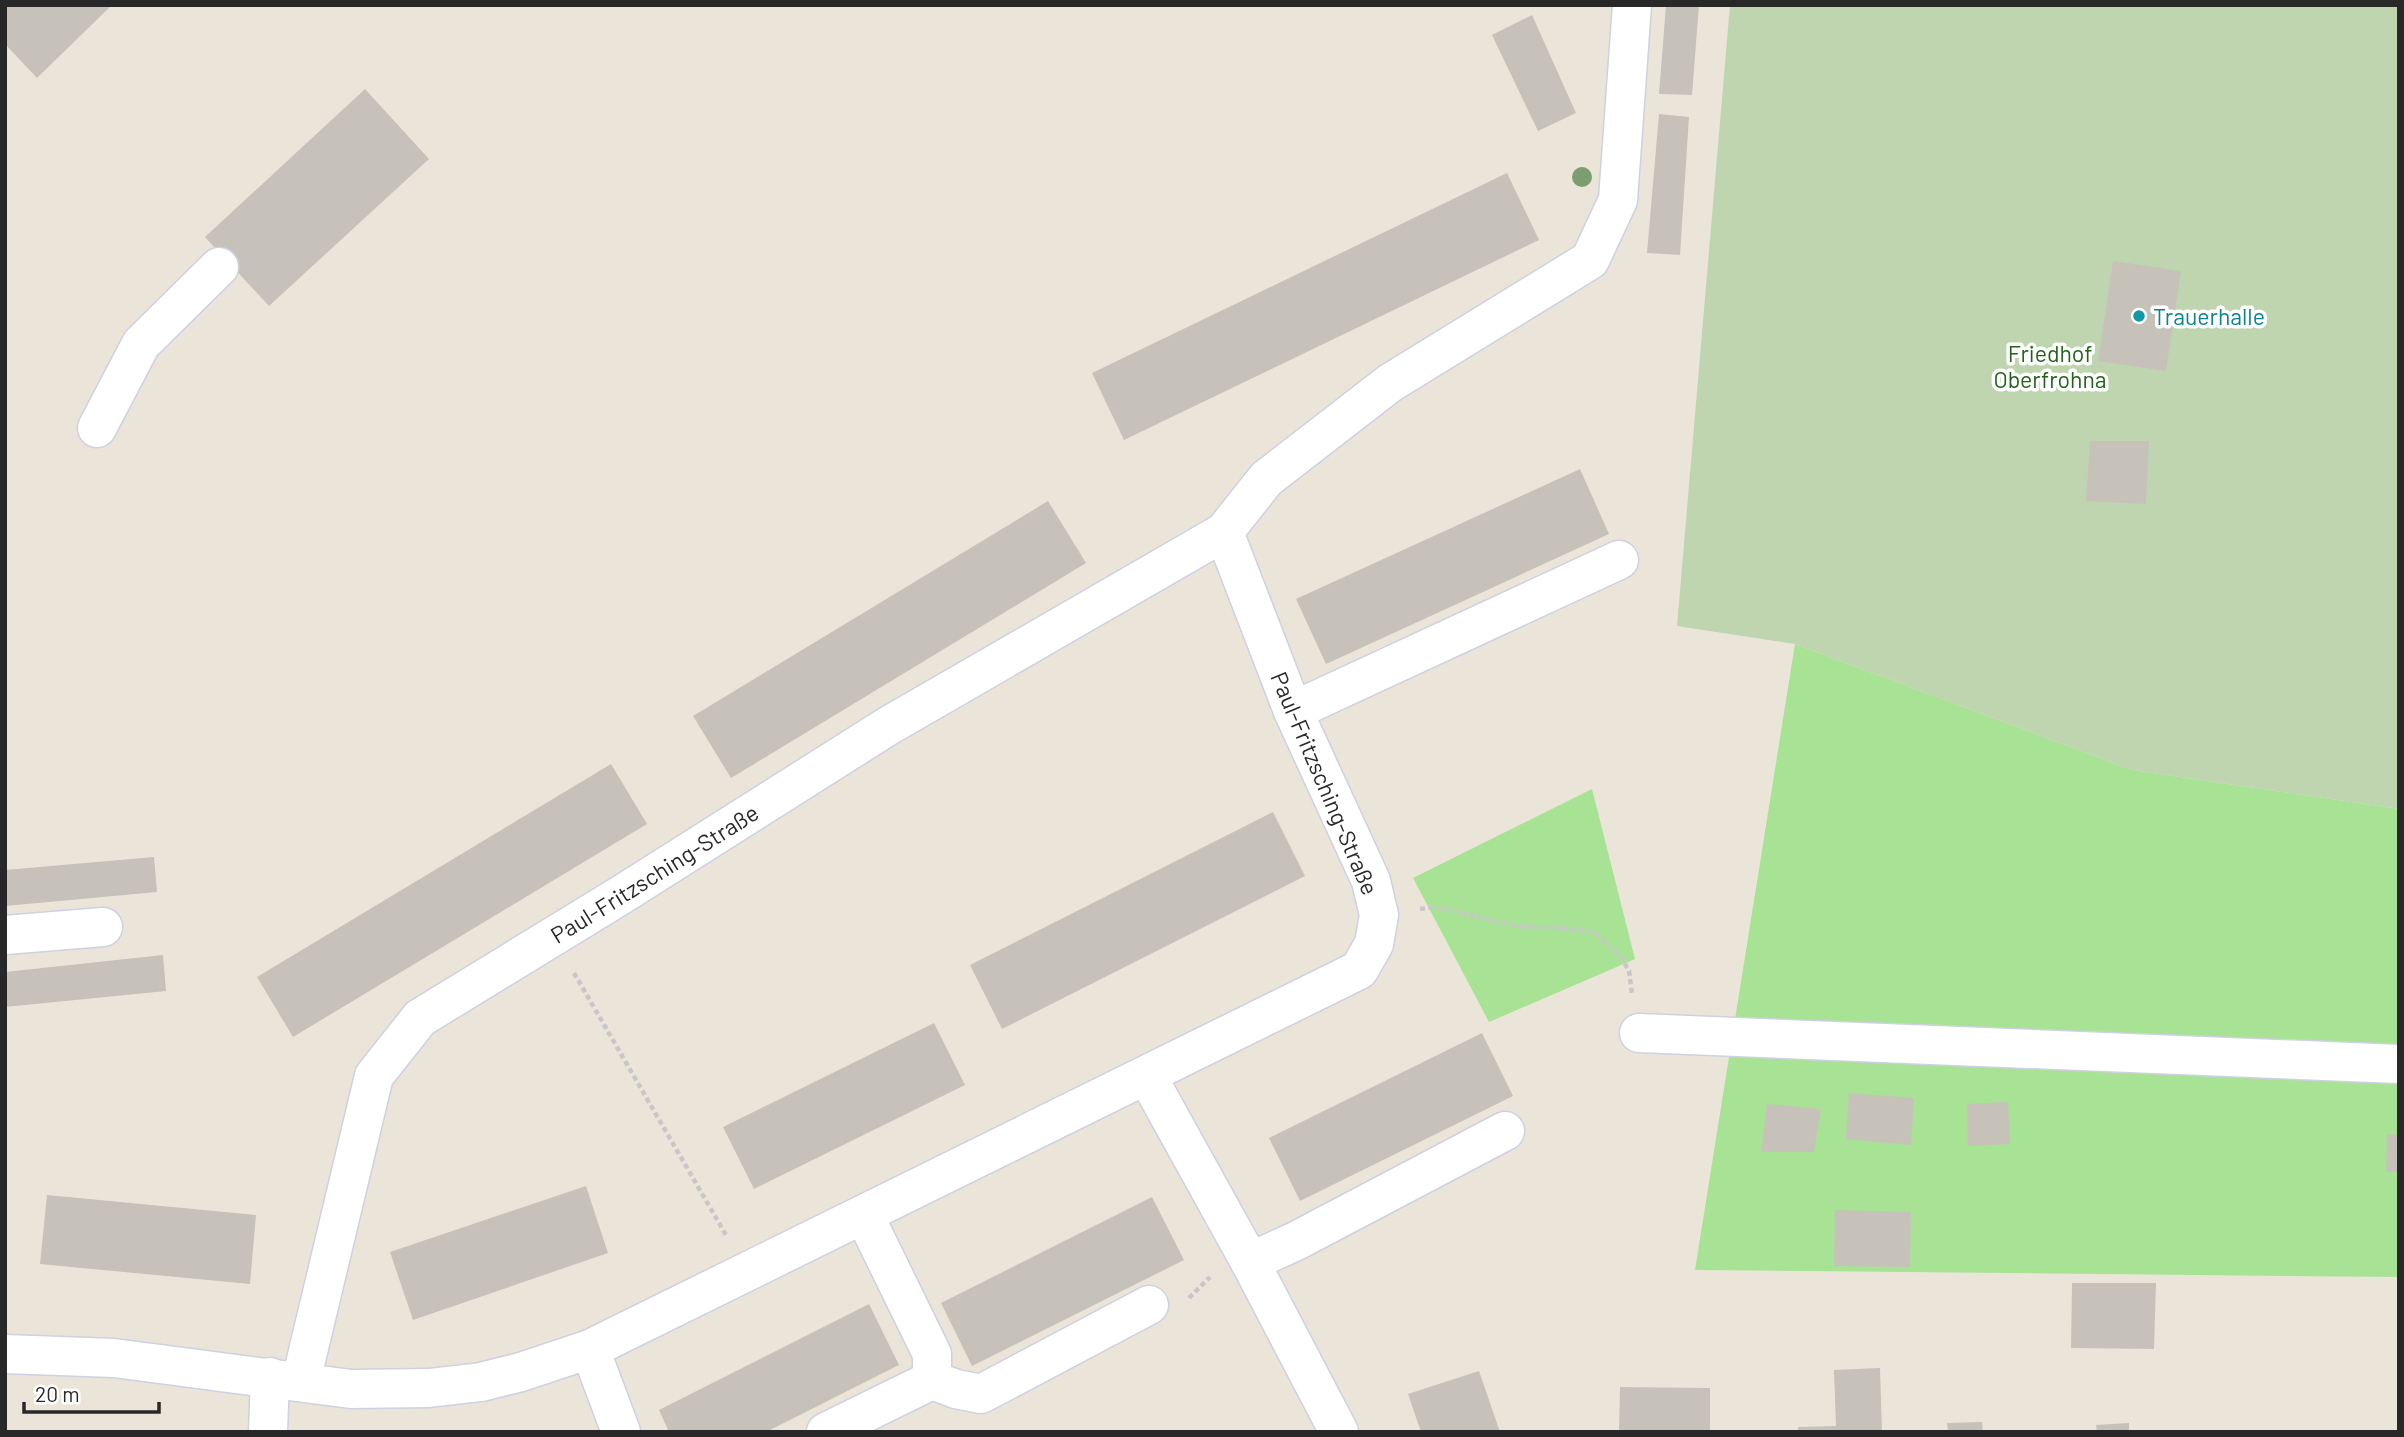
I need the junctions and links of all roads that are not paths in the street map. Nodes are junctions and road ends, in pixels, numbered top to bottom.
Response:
1 (1632, 5) edge
2 (219, 267) dead end
3 (97, 429) dead end
4 (1224, 532) junction
5 (1619, 560) dead end
6 (1293, 711) junction
7 (103, 927) dead end
8 (5, 935) edge
9 (1639, 1033) road end
10 (2399, 1063) edge
11 (1147, 1076) junction
12 (1505, 1131) dead end
13 (864, 1215) junction
14 (1247, 1257) junction
15 (1149, 1305) road end
16 (590, 1349) junction
17 (5, 1354) edge
18 (286, 1379) junction
19 (932, 1380) junction
20 (268, 1432) edge
21 (621, 1432) edge
22 (826, 1432) edge
23 (1339, 1432) edge

1 - 4 street, Paul-Fritzsching-Straße
2 - 3 street
4 - 6 street, Paul-Fritzsching-Straße
4 - 18 street, Paul-Fritzsching-Straße
5 - 6 street
6 - 11 street, Paul-Fritzsching-Straße
7 - 8 street
9 - 10 street
11 - 13 street, Paul-Fritzsching-Straße
11 - 14 street
12 - 14 street
13 - 16 street, Paul-Fritzsching-Straße
13 - 19 street
14 - 23 street
15 - 19 street
16 - 18 street, Paul-Fritzsching-Straße
16 - 21 street
17 - 18 street, Paul-Fritzsching-Straße
18 - 20 street, Paul-Fritzsching-Straße
19 - 22 street

